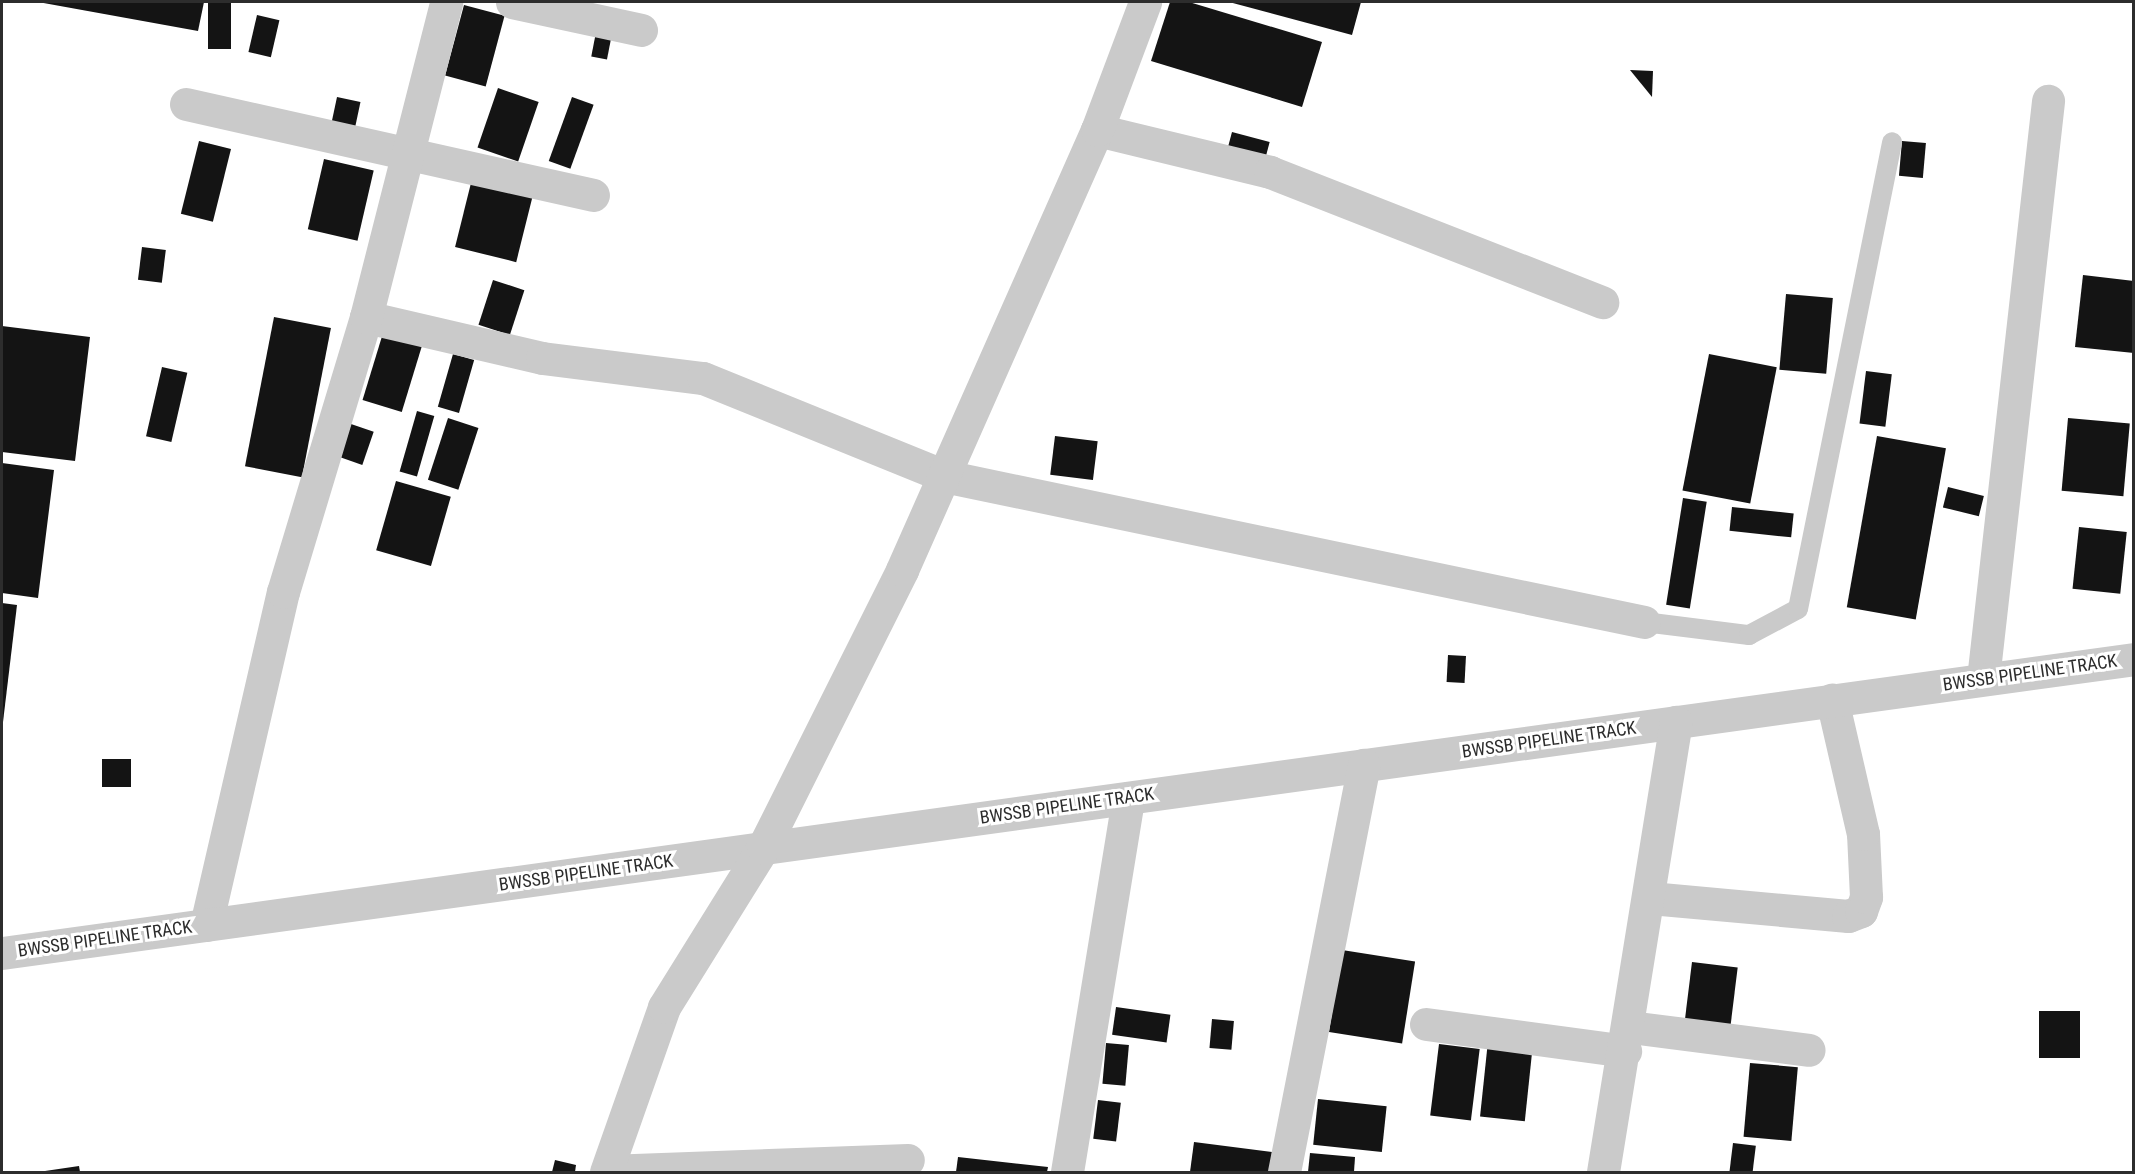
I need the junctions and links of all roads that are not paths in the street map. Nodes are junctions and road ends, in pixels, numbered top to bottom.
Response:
1 (446, 2) edge
2 (512, 2) edge
3 (1145, 2) edge
4 (641, 30) dead end
5 (2048, 101) dead end
6 (186, 104) dead end
7 (1097, 130) junction
8 (1892, 142) dead end
9 (408, 155) junction
10 (593, 195) dead end
11 (1602, 302) dead end
12 (366, 317) junction
13 (944, 476) junction
14 (1644, 622) joint
15 (2133, 659) edge
16 (1983, 679) junction
17 (1832, 700) junction
18 (1676, 722) junction
19 (1364, 765) junction
20 (1128, 798) junction
21 (763, 848) junction
22 (1650, 898) junction
23 (206, 925) junction
24 (2, 953) edge
25 (1426, 1024) dead end
26 (1628, 1039) junction
27 (1809, 1050) dead end
28 (909, 1160) dead end
29 (606, 1172) edge
30 (1067, 1173) edge
31 (1284, 1173) edge
32 (1603, 1173) edge

1 - 9 street
2 - 4 street
3 - 7 street
5 - 16 street
6 - 9 street
7 - 11 street
7 - 13 street
8 - 14 lane
9 - 10 street
9 - 12 street
12 - 13 street
12 - 23 street
13 - 14 street
13 - 21 street
15 - 16 street, BWSSB PIPELINE TRACK
16 - 17 street, BWSSB PIPELINE TRACK
17 - 18 street, BWSSB PIPELINE TRACK
17 - 22 street
18 - 19 street, BWSSB PIPELINE TRACK
18 - 22 street
19 - 20 street, BWSSB PIPELINE TRACK
19 - 31 street
20 - 21 street, BWSSB PIPELINE TRACK
20 - 30 street
21 - 23 street, BWSSB PIPELINE TRACK
21 - 29 street
22 - 26 street
23 - 24 street, BWSSB PIPELINE TRACK
25 - 26 street
26 - 27 street
26 - 32 street
28 - 29 street

